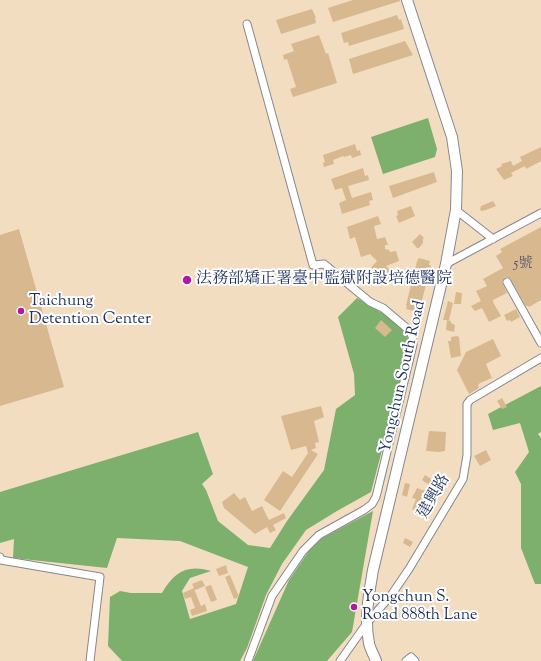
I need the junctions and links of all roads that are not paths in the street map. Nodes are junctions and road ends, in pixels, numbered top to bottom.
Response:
1 (407, 0) edge
2 (247, 24) dead end
3 (456, 210) junction
4 (541, 213) edge
5 (493, 239) junction
6 (446, 264) junction
7 (507, 282) dead end
8 (541, 343) edge
9 (541, 358) edge
10 (0, 557) edge
11 (367, 623) junction
12 (90, 661) edge
13 (248, 661) edge
14 (340, 661) edge
15 (376, 661) edge
16 (383, 661) edge
17 (406, 661) edge
18 (415, 661) edge

1 - 3 street, Yongchun South Road
2 - 13 street
3 - 5 street
3 - 6 street, Yongchun South Road
4 - 5 street
5 - 6 street
6 - 11 street, Yongchun South Road
7 - 8 street
9 - 11 street, 建興路
10 - 12 street
11 - 14 street
11 - 15 street, Yongchun South Road
11 - 16 street, Yongchun South Road
17 - 18 street

